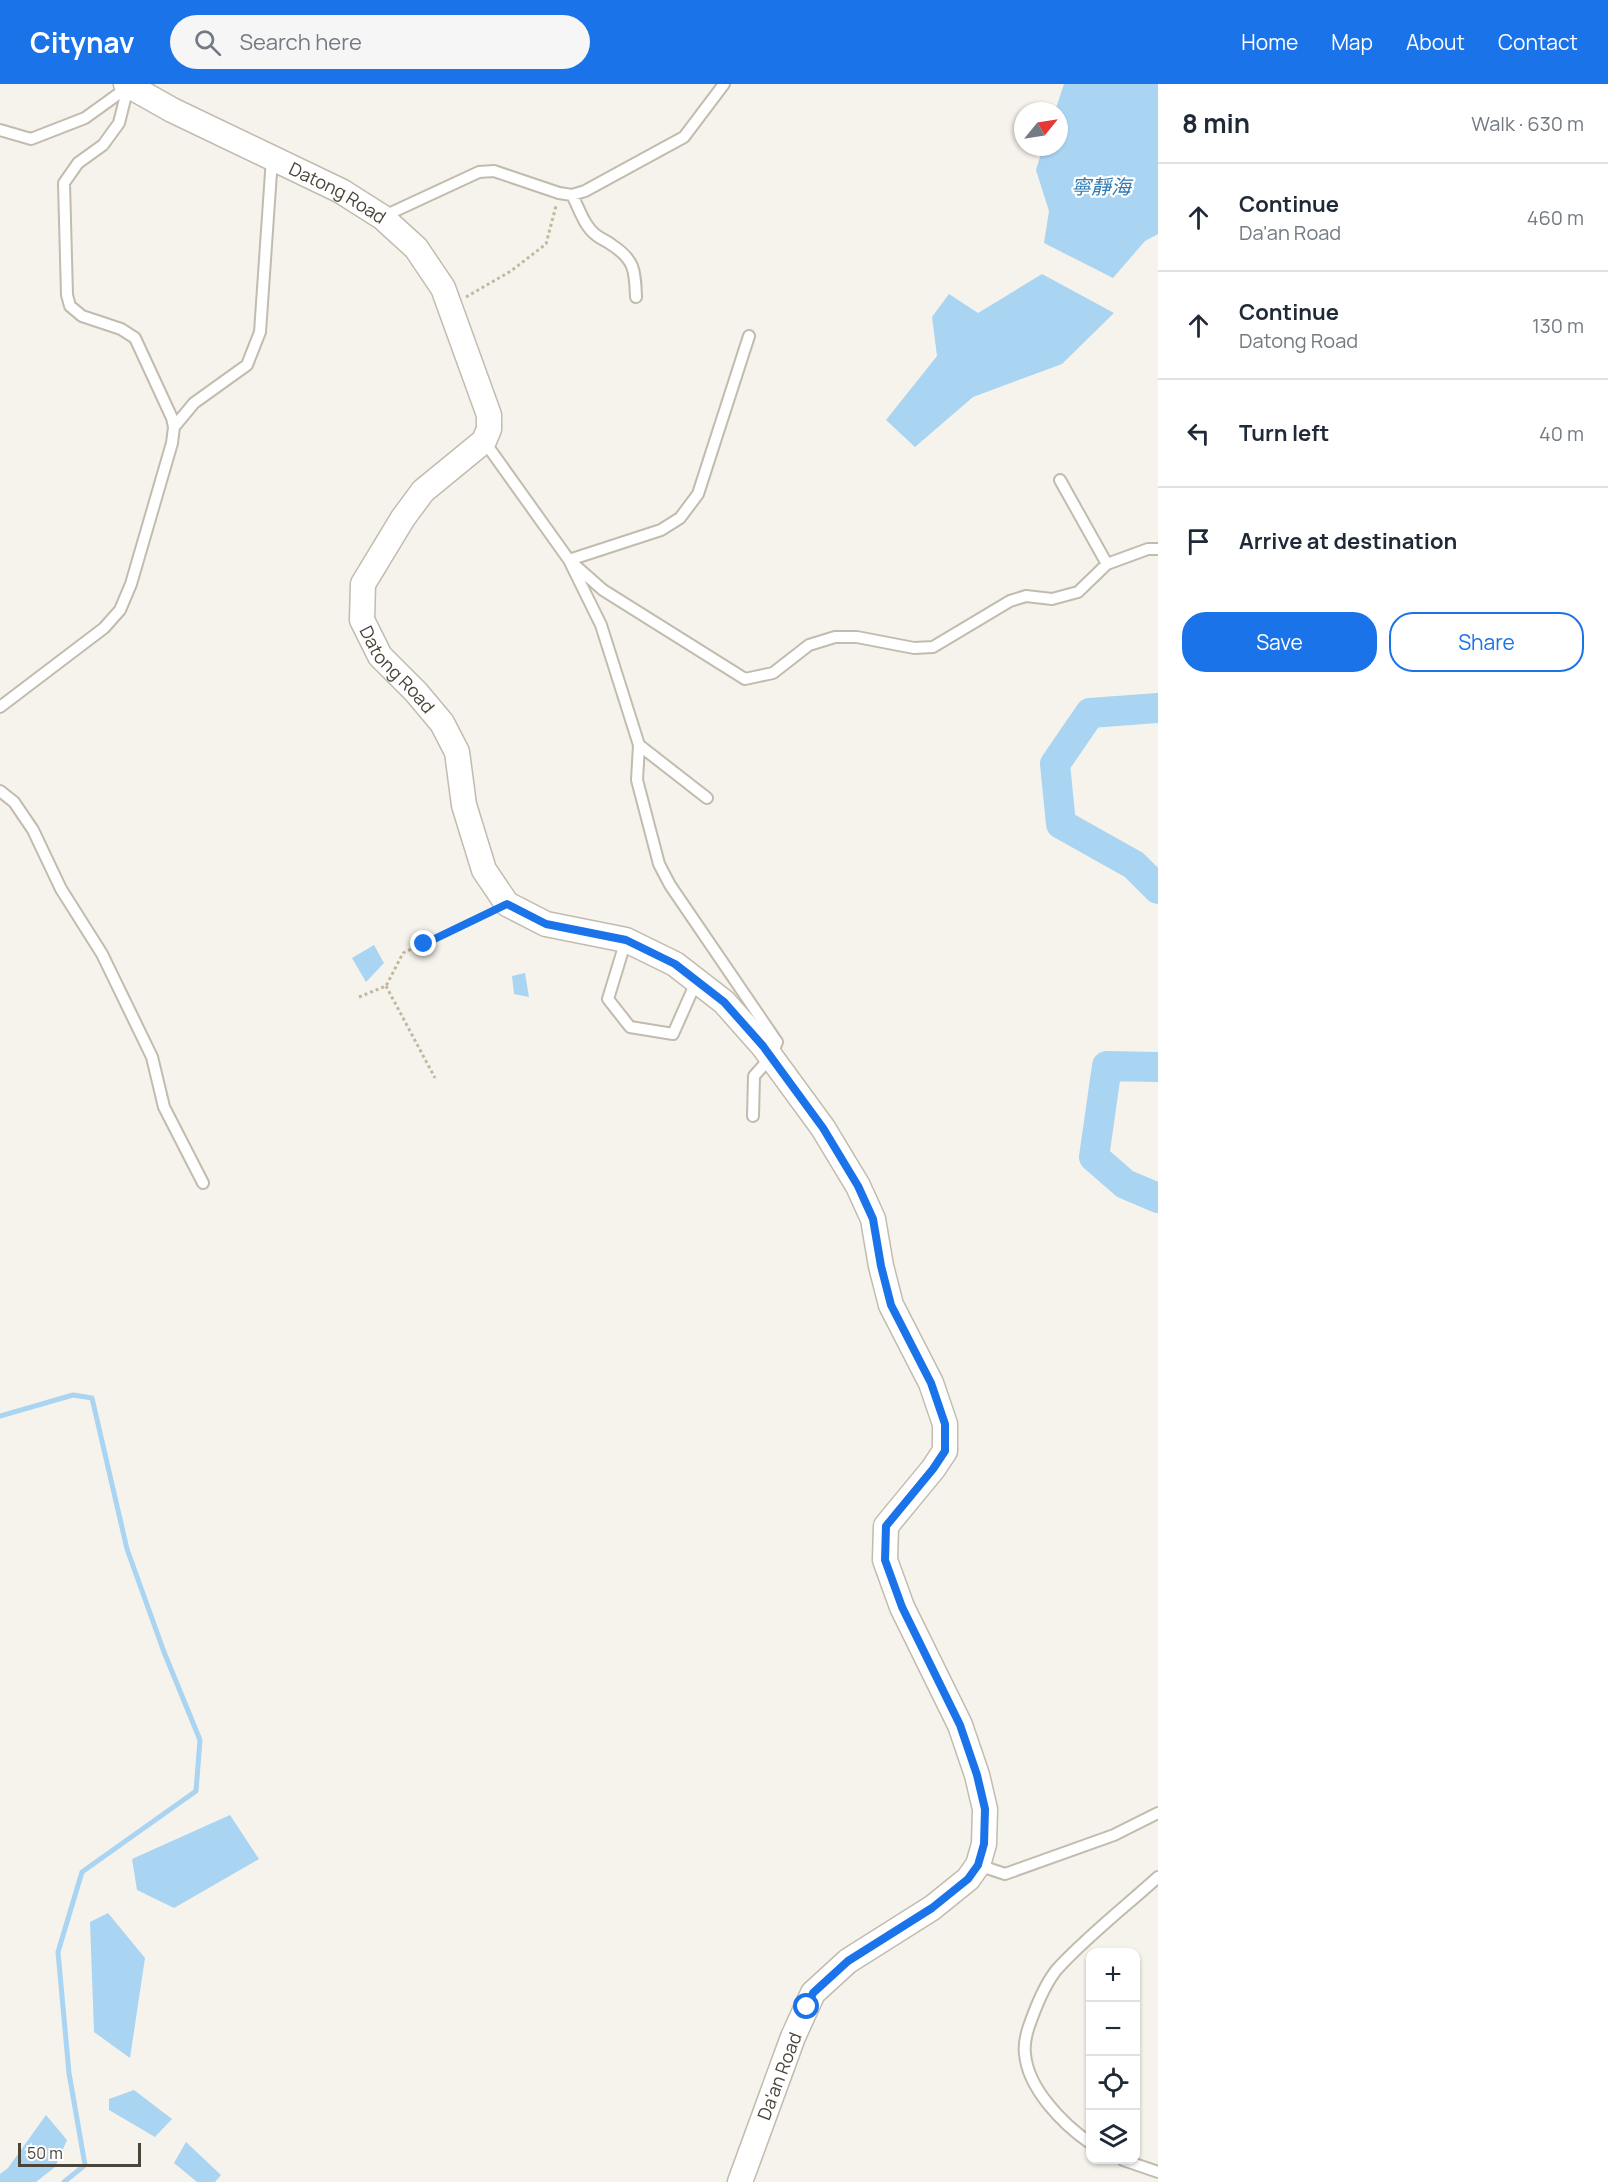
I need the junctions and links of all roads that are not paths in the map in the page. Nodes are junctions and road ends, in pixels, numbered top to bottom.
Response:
1 (724, 84) edge
2 (127, 85) edge
3 (0, 130) edge
4 (272, 158) junction
5 (572, 195) junction
6 (382, 218) junction
7 (636, 297) dead end
8 (749, 336) dead end
9 (174, 427) junction
10 (484, 441) junction
11 (1060, 480) dead end
12 (1158, 549) edge
13 (569, 560) junction
14 (1107, 564) junction
15 (0, 706) edge
16 (639, 745) junction
17 (0, 791) edge
18 (706, 798) dead end
19 (626, 940) junction
20 (698, 980) junction
21 (771, 1057) junction
22 (753, 1116) dead end
23 (203, 1183) dead end
24 (1158, 1813) edge
25 (978, 1865) junction
26 (1158, 1877) edge
27 (1086, 2141) edge
28 (1135, 2164) edge
29 (1158, 2172) edge
30 (740, 2182) edge

1 - 5 lane
2 - 3 lane
2 - 4 street, Datong Road
2 - 9 lane
4 - 6 street, Datong Road
4 - 9 lane
5 - 6 lane
5 - 7 lane
6 - 10 street, Datong Road
8 - 13 lane
9 - 15 lane
10 - 13 lane
10 - 19 street, Datong Road
11 - 14 lane
12 - 14 lane
13 - 14 lane
13 - 16 lane
16 - 18 lane
16 - 21 lane
17 - 23 lane
19 - 20 street, Datong Road
19 - 20 lane
20 - 21 street, Datong Road
21 - 22 lane
21 - 25 street
24 - 25 lane
25 - 30 street, Da'an Road
26 - 27 lane
28 - 29 lane

